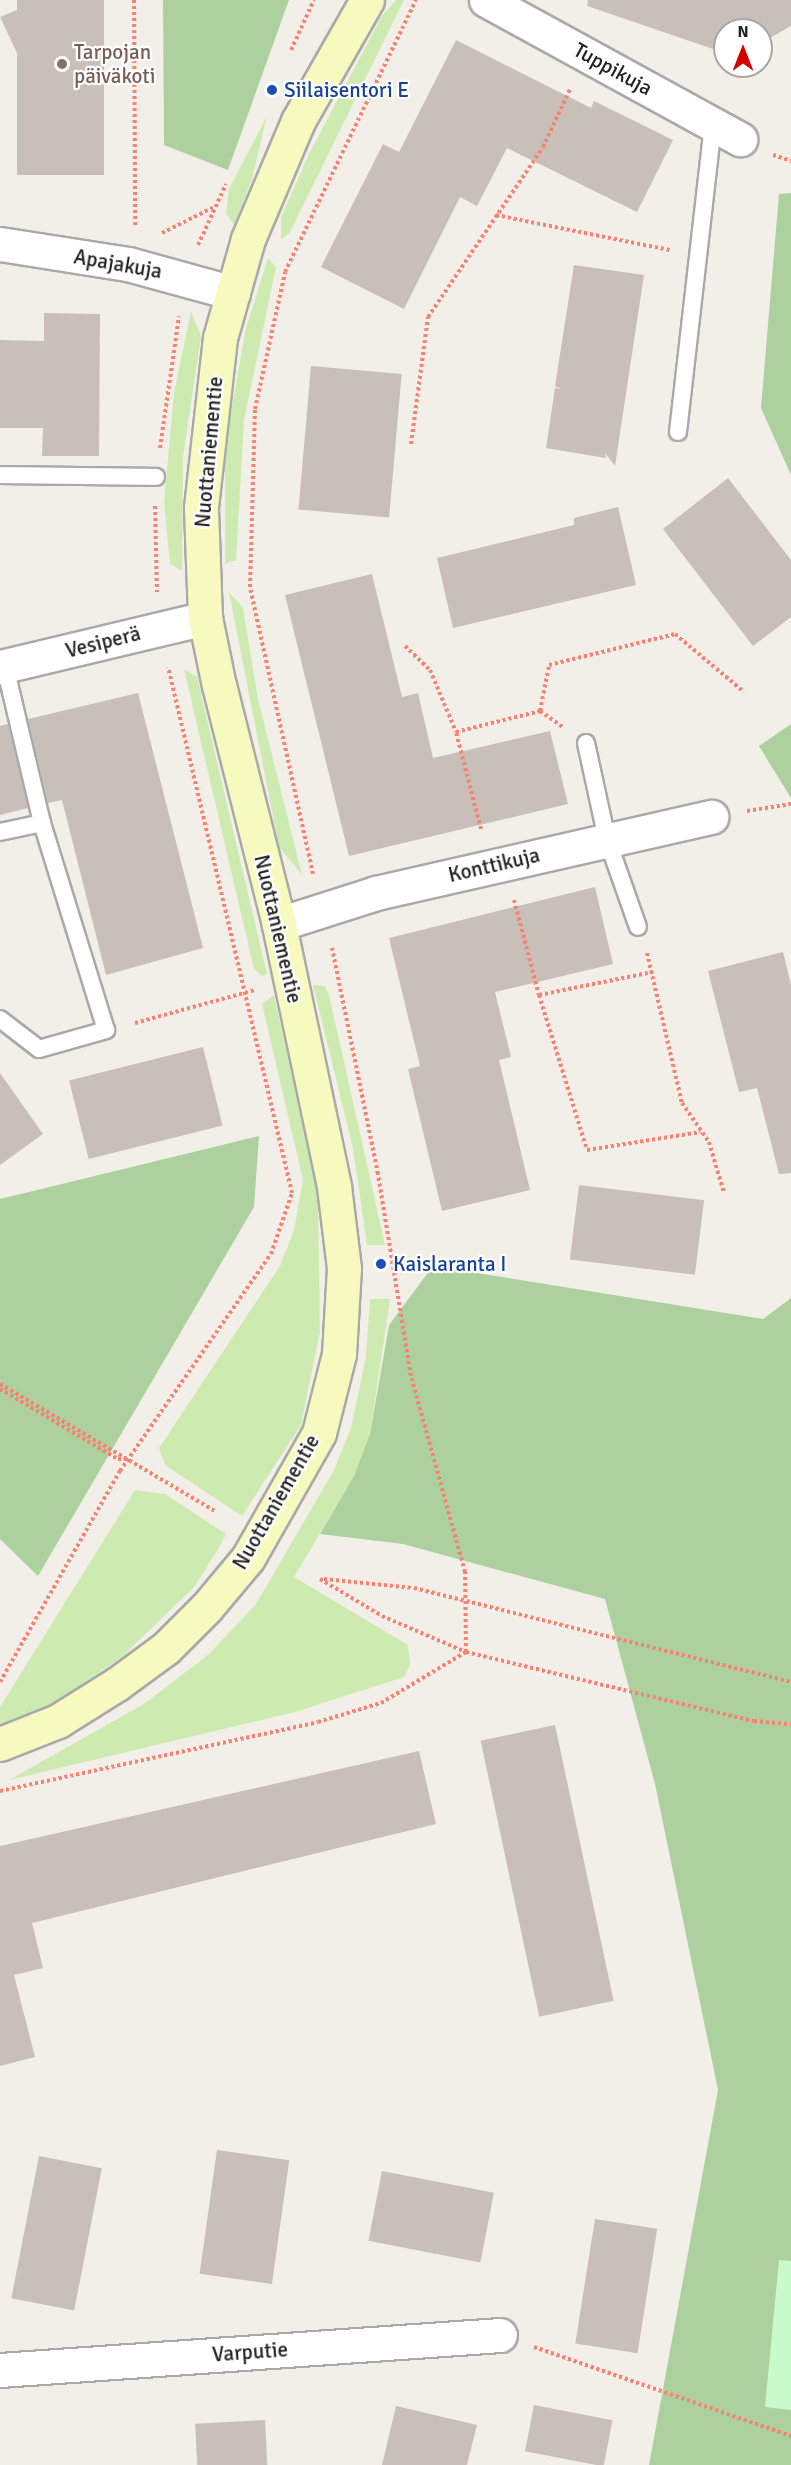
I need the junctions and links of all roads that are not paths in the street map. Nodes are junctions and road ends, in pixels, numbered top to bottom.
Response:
1 (367, 0) edge
2 (486, 0) edge
3 (727, 132) joint
4 (0, 244) edge
5 (233, 293) junction
6 (678, 432) dead end
7 (0, 475) edge
8 (156, 477) road end
9 (205, 618) junction
10 (2, 667) edge
11 (586, 743) road end
12 (711, 817) dead end
13 (42, 823) junction
14 (0, 832) edge
15 (607, 839) junction
16 (279, 924) junction
17 (638, 927) road end
18 (0, 1019) edge
19 (0, 1744) edge
20 (500, 2335) road end
21 (0, 2370) edge

1 - 5 street, Nuottaniementie
2 - 3 street, Tuppikuja
3 - 6 lane
4 - 5 street, Apajakuja
5 - 9 street, Nuottaniementie
7 - 8 lane
9 - 10 street, Vesiperä
9 - 16 street, Nuottaniementie
10 - 13 lane
11 - 15 lane
12 - 15 street, Konttikuja
13 - 14 lane
13 - 18 lane
15 - 16 street, Konttikuja
15 - 17 lane
16 - 19 street, Nuottaniementie
20 - 21 street, Varputie

